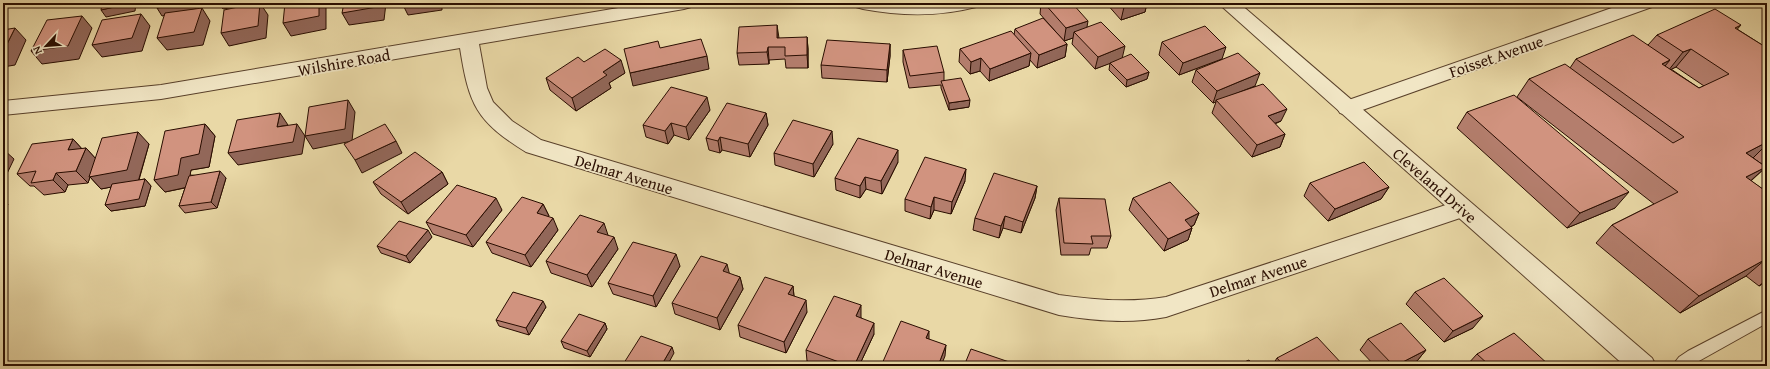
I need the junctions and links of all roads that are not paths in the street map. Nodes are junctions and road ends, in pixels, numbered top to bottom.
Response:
1 (684, 3) edge
2 (863, 3) edge
3 (969, 3) edge
4 (1227, 3) edge
5 (1645, 3) edge
6 (469, 41) junction
7 (3, 108) edge
8 (1347, 108) junction
9 (1461, 209) junction
10 (1767, 316) edge
11 (1681, 364) edge
12 (1643, 366) edge

1 - 6 street, Wilshire Road
2 - 3 street
4 - 8 street, Cleveland Drive
5 - 8 street, Foisset Avenue
6 - 7 street, Wilshire Road
6 - 9 street, Delmar Avenue
8 - 9 street, Cleveland Drive
9 - 12 street, Cleveland Drive
10 - 11 lane

